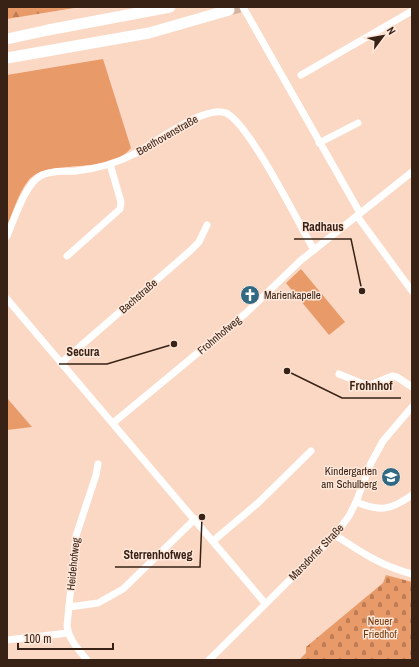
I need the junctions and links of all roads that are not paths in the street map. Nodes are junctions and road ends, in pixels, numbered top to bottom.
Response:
1 (170, 7) edge
2 (243, 7) edge
3 (229, 10) dead end
4 (412, 11) edge
5 (48, 30) junction
6 (7, 34) edge
7 (7, 39) edge
8 (8, 58) edge
9 (301, 75) dead end
10 (358, 123) dead end
11 (319, 143) junction
12 (110, 164) junction
13 (412, 172) edge
14 (359, 214) junction
15 (207, 225) dead end
16 (7, 236) edge
17 (314, 250) junction
18 (67, 256) dead end
19 (412, 291) edge
20 (7, 299) edge
21 (61, 363) junction
22 (339, 374) dead end
23 (412, 387) edge
24 (412, 407) edge
25 (113, 423) junction
26 (311, 451) dead end
27 (98, 464) dead end
28 (412, 495) edge
29 (356, 502) junction
30 (194, 519) junction
31 (335, 535) junction
32 (213, 541) junction
33 (412, 574) edge
34 (265, 602) junction
35 (69, 607) junction
36 (68, 634) junction
37 (7, 640) edge
38 (87, 660) edge
39 (209, 660) edge

1 - 5 highway
2 - 11 street
3 - 8 highway
4 - 9 street
5 - 6 highway
5 - 7 highway
10 - 11 street
11 - 14 street
12 - 16 street, Beethovenstraße
12 - 17 street, Beethovenstraße
12 - 18 street
13 - 14 street, Frohnhofweg
14 - 17 street, Frohnhofweg
14 - 19 street
15 - 21 street, Bachstraße
17 - 25 street, Frohnhofweg
20 - 21 street
21 - 25 street
22 - 23 street
24 - 29 street, Marsdorfer Straße
25 - 30 street
26 - 32 street
27 - 35 street, Heidehofweg
28 - 29 street
29 - 31 street, Marsdorfer Straße
30 - 32 street
30 - 35 street
31 - 33 street
31 - 34 street, Marsdorfer Straße
32 - 34 street
34 - 39 street, Marsdorfer Straße
35 - 36 street, Heidehofweg
36 - 37 street
36 - 38 street

